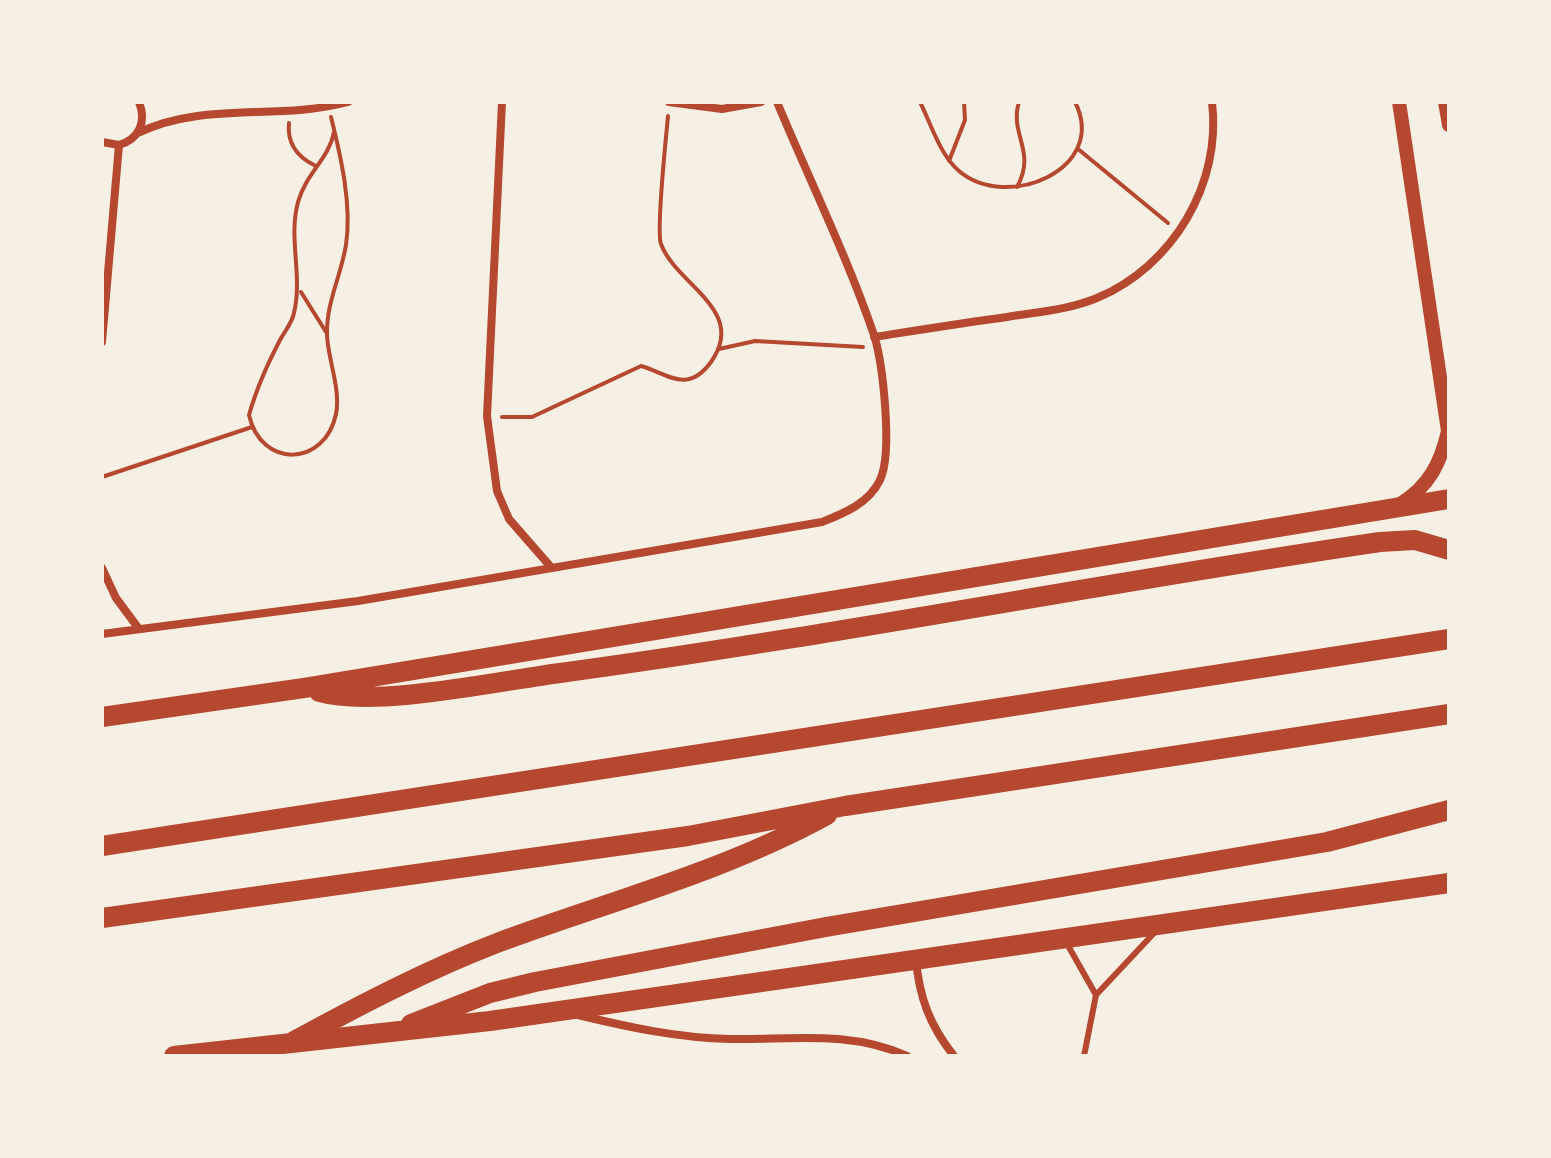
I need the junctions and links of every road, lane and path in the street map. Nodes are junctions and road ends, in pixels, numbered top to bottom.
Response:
1 (139, 102) edge
2 (348, 102) edge
3 (502, 102) edge
4 (669, 102) edge
5 (761, 102) edge
6 (777, 102) edge
7 (920, 102) edge
8 (964, 102) edge
9 (1019, 102) edge
10 (1075, 102) edge
11 (1212, 102) edge
12 (1399, 102) edge
13 (1445, 102) edge
14 (293, 107) edge
15 (328, 107) junction
16 (1449, 125) edge
17 (334, 132) junction
18 (138, 133) junction
19 (102, 142) edge
20 (119, 145) junction
21 (1078, 149) junction
22 (949, 161) junction
23 (314, 165) junction
24 (1017, 187) junction
25 (1179, 233) junction
26 (299, 290) junction
27 (327, 334) junction
28 (874, 337) junction
29 (102, 342) edge
30 (877, 347) junction
31 (719, 349) junction
32 (487, 416) junction
33 (252, 427) junction
34 (102, 477) edge
35 (1449, 499) edge
36 (1391, 509) junction
37 (1449, 550) edge
38 (550, 566) junction
39 (102, 568) edge
40 (139, 629) junction
41 (102, 634) edge
42 (1449, 639) edge
43 (304, 688) junction
44 (1449, 714) edge
45 (102, 717) edge
46 (845, 806) junction
47 (1449, 810) edge
48 (102, 833) edge
49 (152, 839) junction
50 (102, 846) edge
51 (1449, 883) edge
52 (102, 918) edge
53 (1163, 923) junction
54 (1064, 939) junction
55 (916, 958) junction
56 (1096, 995) junction
57 (561, 1011) junction
58 (393, 1033) junction
59 (294, 1041) junction
60 (174, 1056) edge
61 (907, 1056) edge
62 (954, 1056) edge
63 (1084, 1056) edge

1 - 18 street
2 - 15 street
3 - 32 street
4 - 5 street
4 - 31 path
6 - 28 street
7 - 22 path
8 - 22 path
9 - 24 path
10 - 21 path
11 - 25 street
12 - 36 street
13 - 16 street
14 - 15 street
14 - 18 street
14 - 23 path
15 - 17 path
17 - 23 path
17 - 27 path
18 - 20 street
19 - 20 street
20 - 29 street
21 - 24 path
21 - 25 path
22 - 24 path
23 - 26 path
25 - 28 street
26 - 27 path
26 - 33 path
27 - 33 path
28 - 30 street
30 - 31 path
30 - 38 street
31 - 32 path
32 - 38 street
33 - 34 path
35 - 36 main road
36 - 43 main road
37 - 43 main road
38 - 40 street
39 - 40 street
40 - 41 street
42 - 49 main road
43 - 45 main road
44 - 46 main road
46 - 52 main road
46 - 59 main road
47 - 58 main road
48 - 49 main road
49 - 50 main road
51 - 53 main road
53 - 54 main road
53 - 56 lane
54 - 55 main road
54 - 56 lane
55 - 57 main road
55 - 62 street
56 - 63 lane
57 - 58 main road
57 - 61 street
58 - 59 main road
59 - 60 main road

